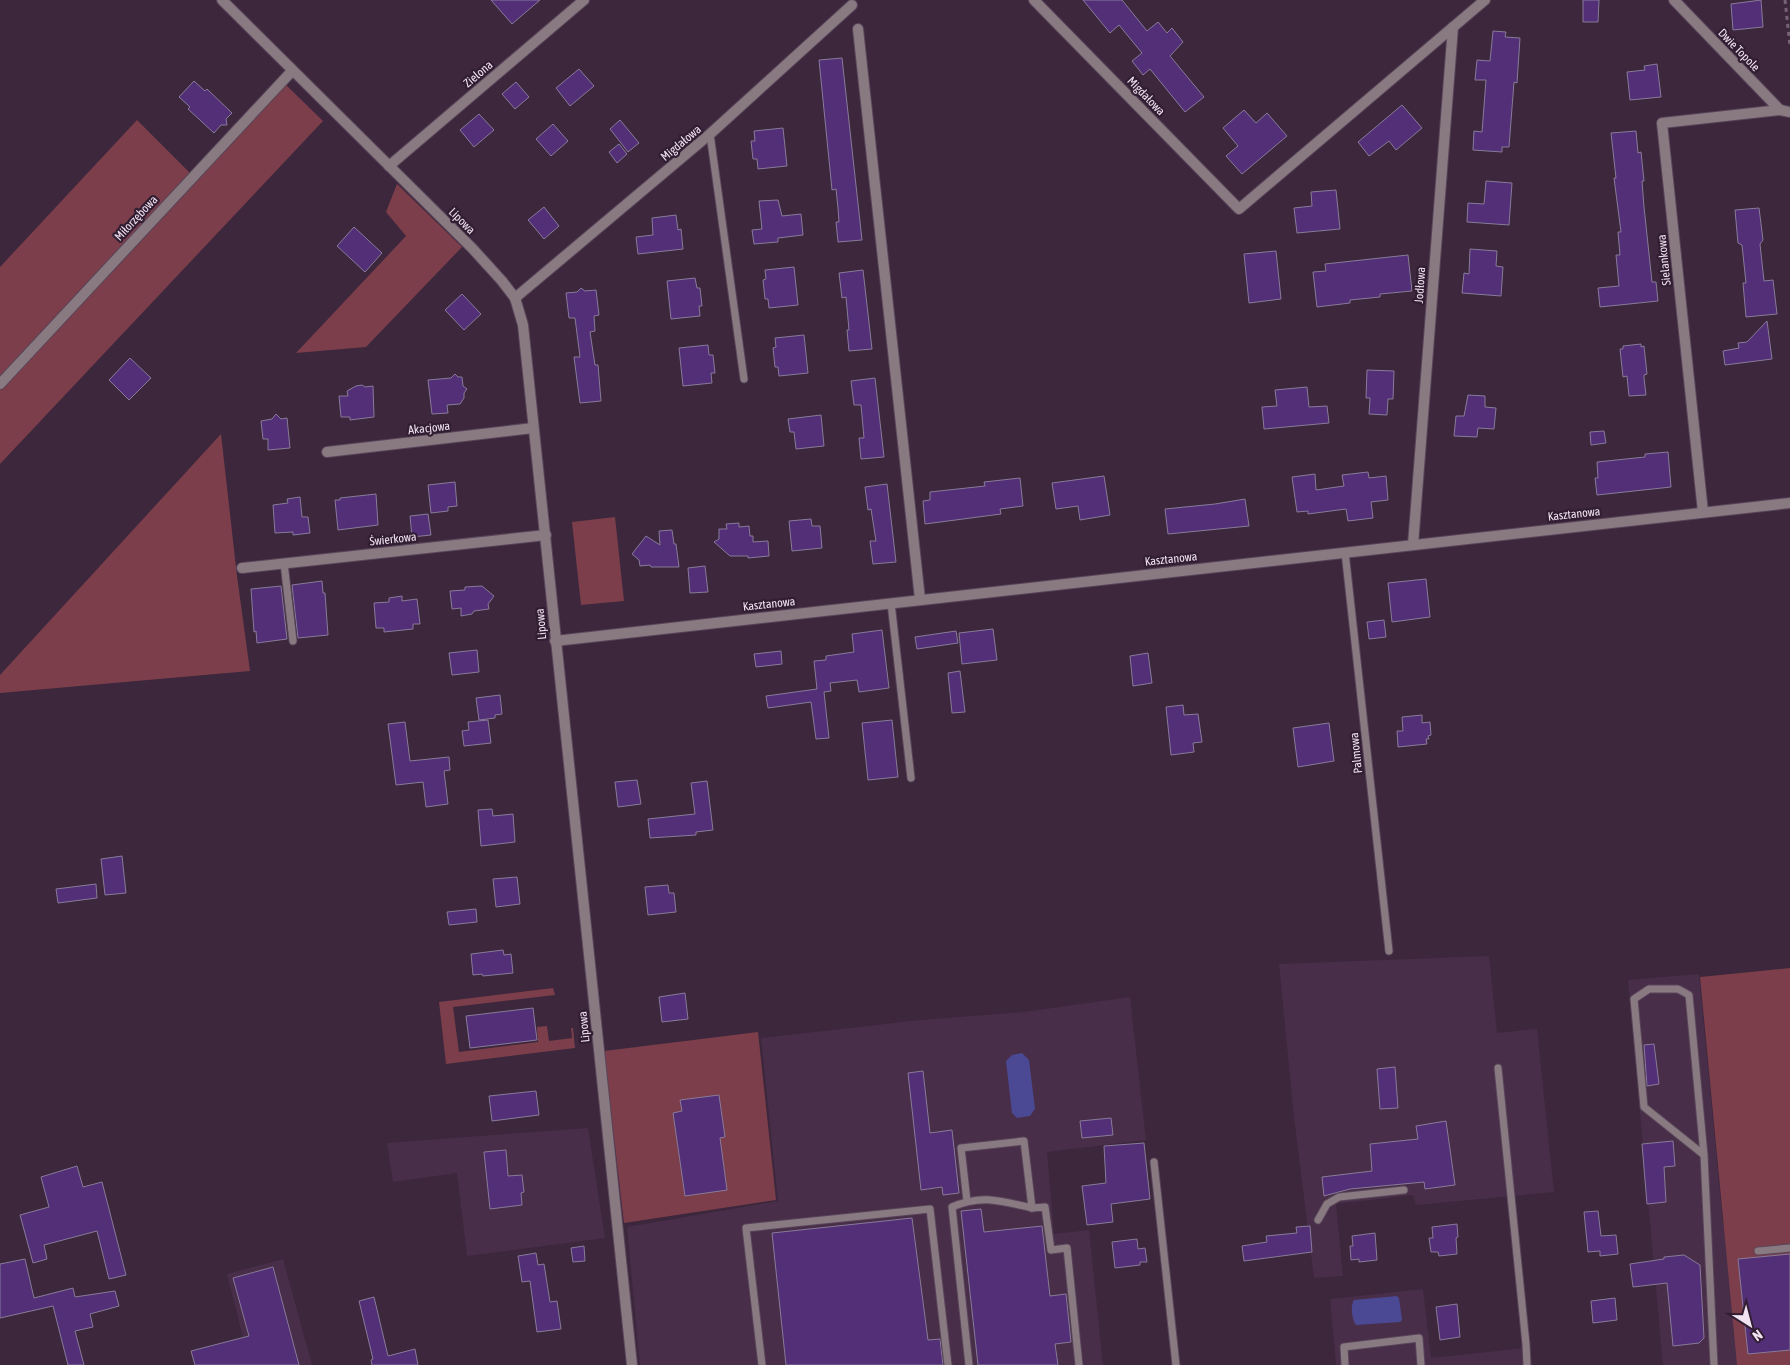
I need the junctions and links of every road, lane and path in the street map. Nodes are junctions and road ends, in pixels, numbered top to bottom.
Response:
1 (222, 0) edge
2 (584, 0) edge
3 (1034, 0) edge
4 (1485, 0) edge
5 (1674, 0) edge
6 (1785, 0) edge
7 (855, 2) edge
8 (1453, 27) junction
9 (858, 29) dead end
10 (1790, 46) edge
11 (292, 71) junction
12 (1785, 111) edge
13 (710, 134) junction
14 (388, 166) junction
15 (515, 298) junction
16 (744, 379) dead end
17 (0, 384) edge
18 (533, 428) junction
19 (328, 452) dead end
20 (1790, 503) edge
21 (1703, 512) junction
22 (546, 535) junction
23 (1413, 545) junction
24 (1345, 552) junction
25 (284, 563) junction
26 (242, 568) dead end
27 (920, 599) junction
28 (891, 603) junction
29 (292, 641) dead end
30 (555, 641) junction
31 (911, 778) dead end
32 (1389, 951) dead end
33 (1498, 1068) dead end
34 (1704, 1155) junction
35 (1154, 1162) dead end
36 (1404, 1190) dead end
37 (967, 1201) junction
38 (1032, 1208) junction
39 (1318, 1220) dead end
40 (1790, 1248) edge
41 (1758, 1251) dead end
42 (632, 1365) edge
43 (762, 1365) edge
44 (948, 1365) edge
45 (969, 1365) edge
46 (1079, 1365) edge
47 (1176, 1365) edge
48 (1345, 1365) edge
49 (1422, 1365) edge
50 (1526, 1365) edge
51 (1714, 1365) edge

1 - 11 street, Lipowa
2 - 14 street, Zielona
3 - 8 street, Migdałowa
4 - 8 street
5 - 12 street, Dwie Topole
6 - 10 path
7 - 13 street, Migdałowa
8 - 23 street, Jodłowa
9 - 27 street
11 - 14 street, Lipowa
11 - 17 street, Miłorzębowa
12 - 21 street, Sielankowa
13 - 15 street, Migdałowa
13 - 16 lane
14 - 15 street, Lipowa
15 - 18 street, Lipowa
18 - 19 street, Akacjowa
18 - 22 street, Lipowa
20 - 21 street, Kasztanowa
21 - 23 street, Kasztanowa
22 - 25 street, Świerkowa
22 - 30 street, Lipowa
23 - 24 street, Kasztanowa
24 - 27 street, Kasztanowa
24 - 32 lane, Palmowa
25 - 26 street, Świerkowa
25 - 29 lane
27 - 28 street, Kasztanowa
28 - 30 street, Kasztanowa
28 - 31 lane
30 - 42 street, Lipowa
33 - 50 lane
34 - 34 lane
34 - 51 lane
35 - 47 lane
36 - 39 lane
37 - 38 lane
37 - 38 lane
37 - 45 lane
38 - 46 lane
40 - 41 lane
43 - 44 lane
48 - 49 lane

